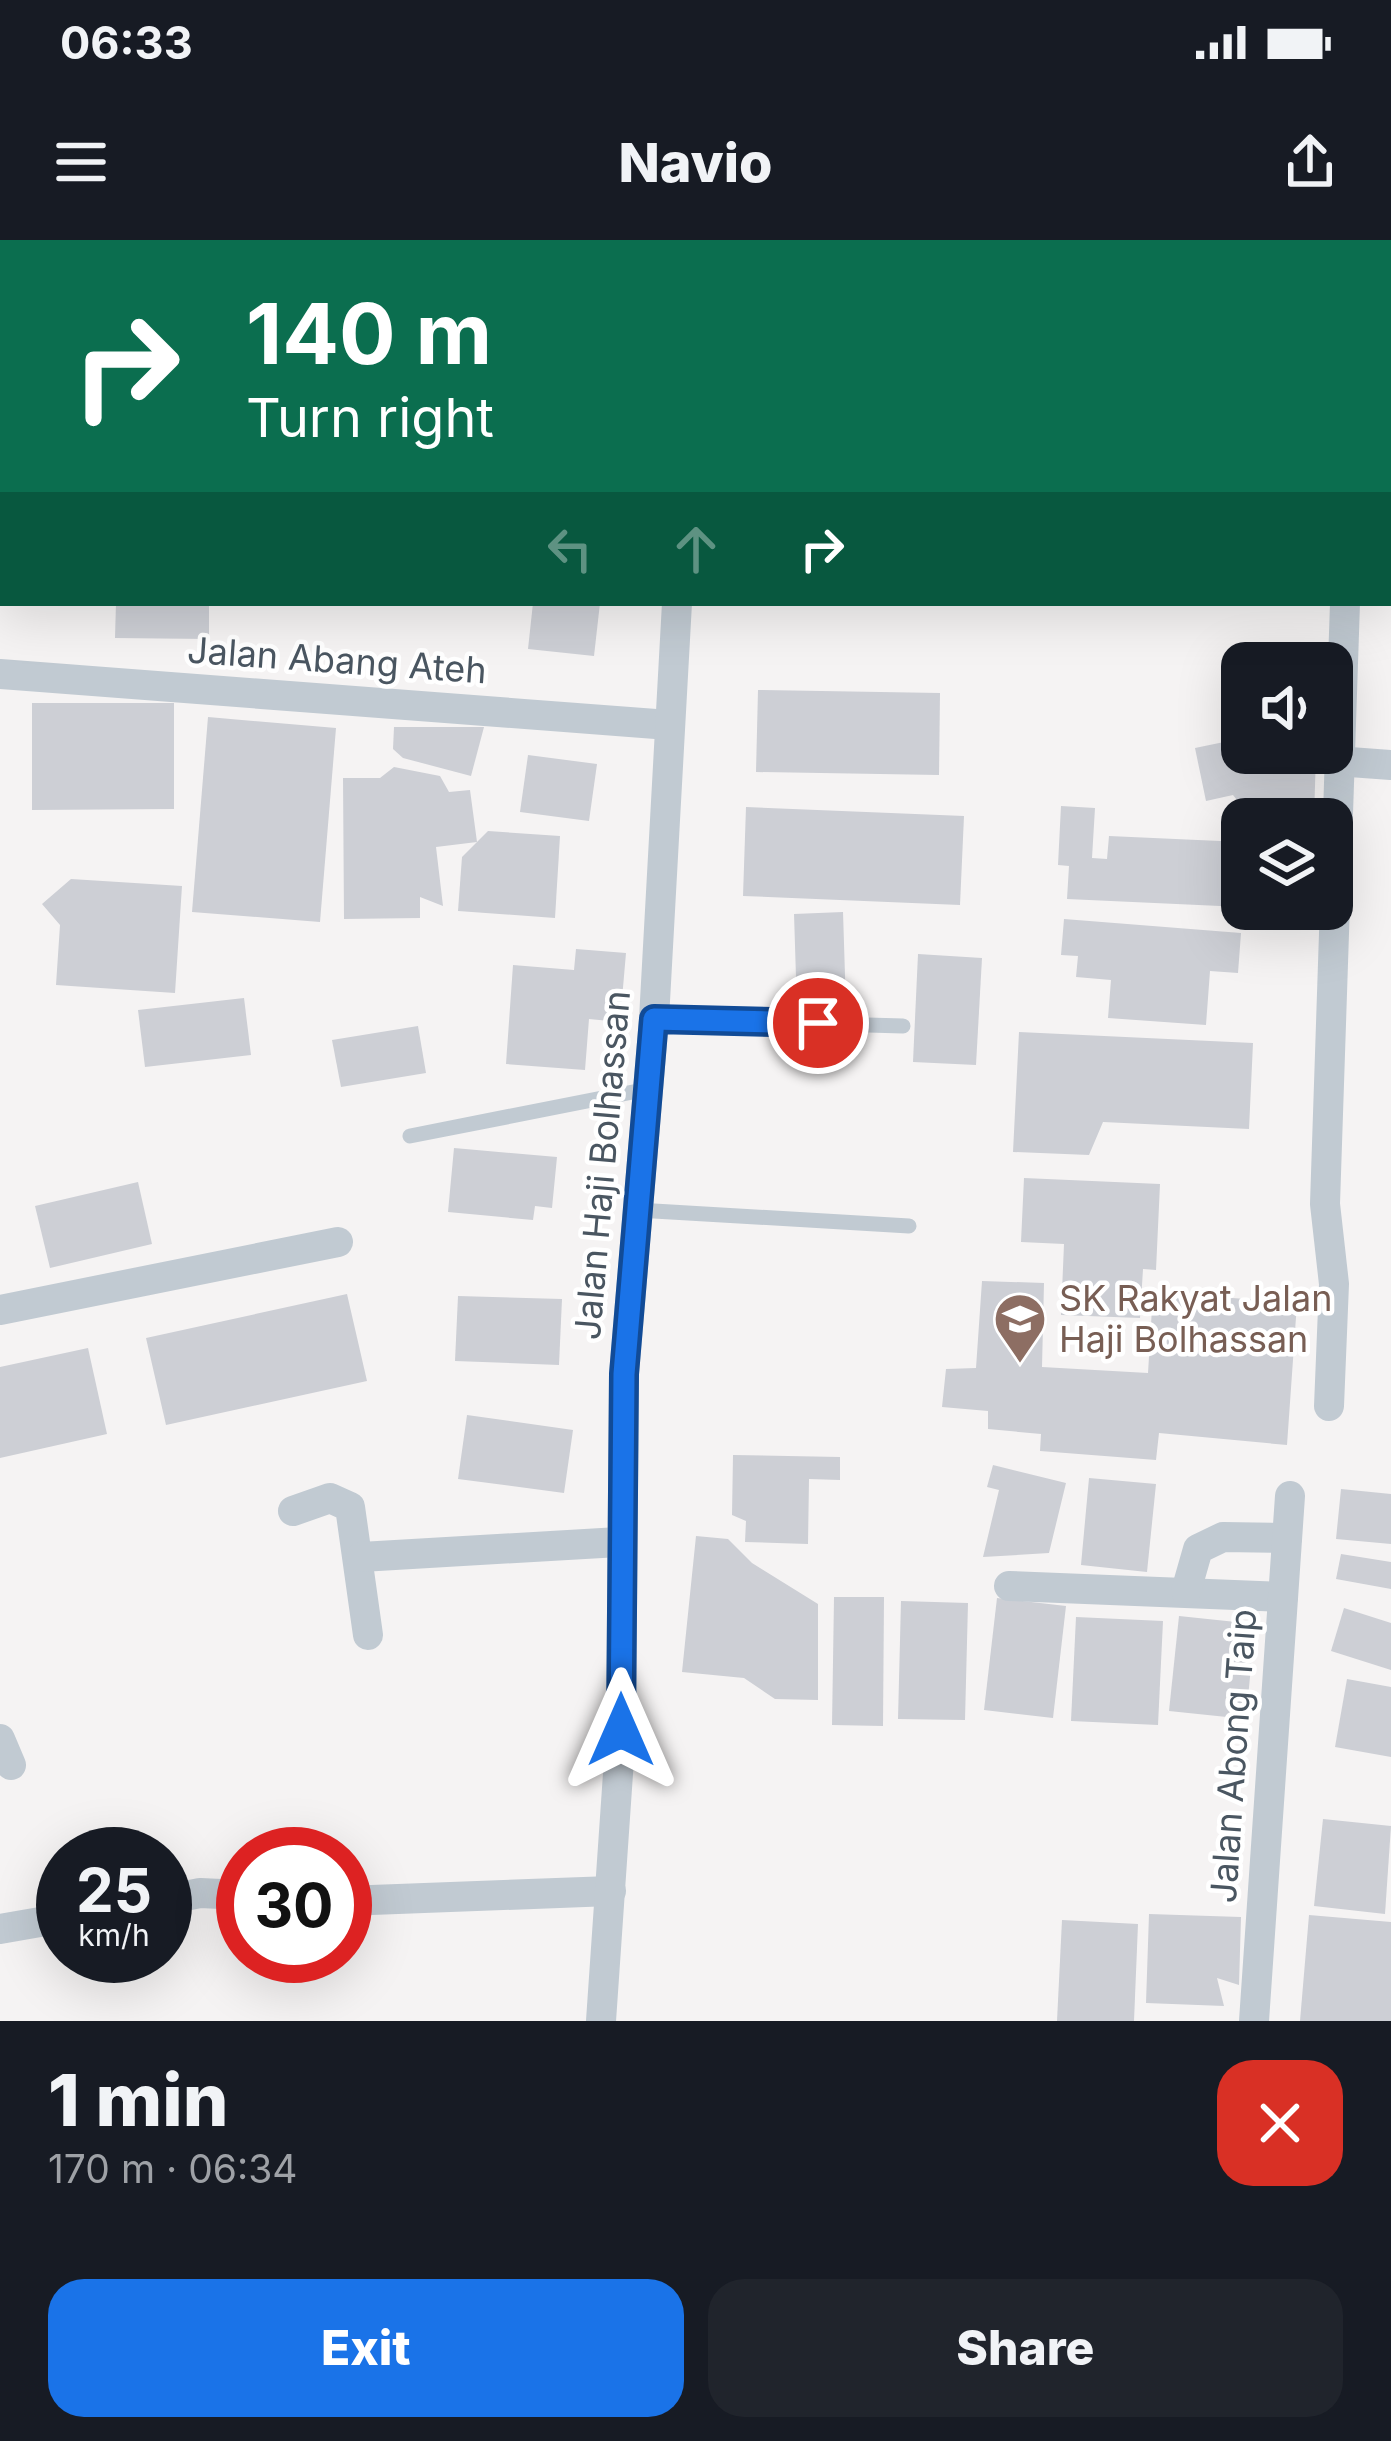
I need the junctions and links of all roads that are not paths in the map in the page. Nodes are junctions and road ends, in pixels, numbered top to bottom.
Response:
1 (677, 606) edge
2 (1345, 606) edge
3 (1343, 642) edge
4 (0, 674) edge
5 (669, 725) junction
6 (1353, 762) edge
7 (1391, 765) edge
8 (1336, 774) edge
9 (654, 1019) junction
10 (903, 1026) dead end
11 (648, 1089) junction
12 (410, 1136) dead end
13 (637, 1210) junction
14 (909, 1226) dead end
15 (338, 1242) dead end
16 (0, 1310) edge
17 (1329, 1406) dead end
18 (1290, 1496) dead end
19 (292, 1510) dead end
20 (1287, 1538) junction
21 (619, 1542) junction
22 (361, 1557) junction
23 (1009, 1586) dead end
24 (1186, 1591) junction
25 (1283, 1598) junction
26 (368, 1635) dead end
27 (610, 1891) junction
28 (372, 1900) edge
29 (36, 1923) edge
30 (0, 1929) edge
31 (601, 2021) edge
32 (1254, 2021) edge

1 - 5 street, Jalan Haji Bolhassan
2 - 3 street
4 - 5 street, Jalan Abang Ateh
5 - 9 street, Jalan Haji Bolhassan
6 - 7 street
8 - 17 street
9 - 10 lane
9 - 11 street, Jalan Haji Bolhassan
11 - 12 lane
11 - 13 street, Jalan Haji Bolhassan
13 - 14 lane
13 - 21 street, Jalan Haji Bolhassan
15 - 16 street
18 - 20 street, Jalan Abong Taip
19 - 22 street
20 - 24 street
20 - 25 street, Jalan Abong Taip
21 - 22 street
21 - 27 street, Jalan Haji Bolhassan
22 - 26 street
23 - 24 street
24 - 25 street
25 - 32 street, Jalan Abong Taip
27 - 28 street
27 - 31 street, Jalan Haji Bolhassan
29 - 30 street

